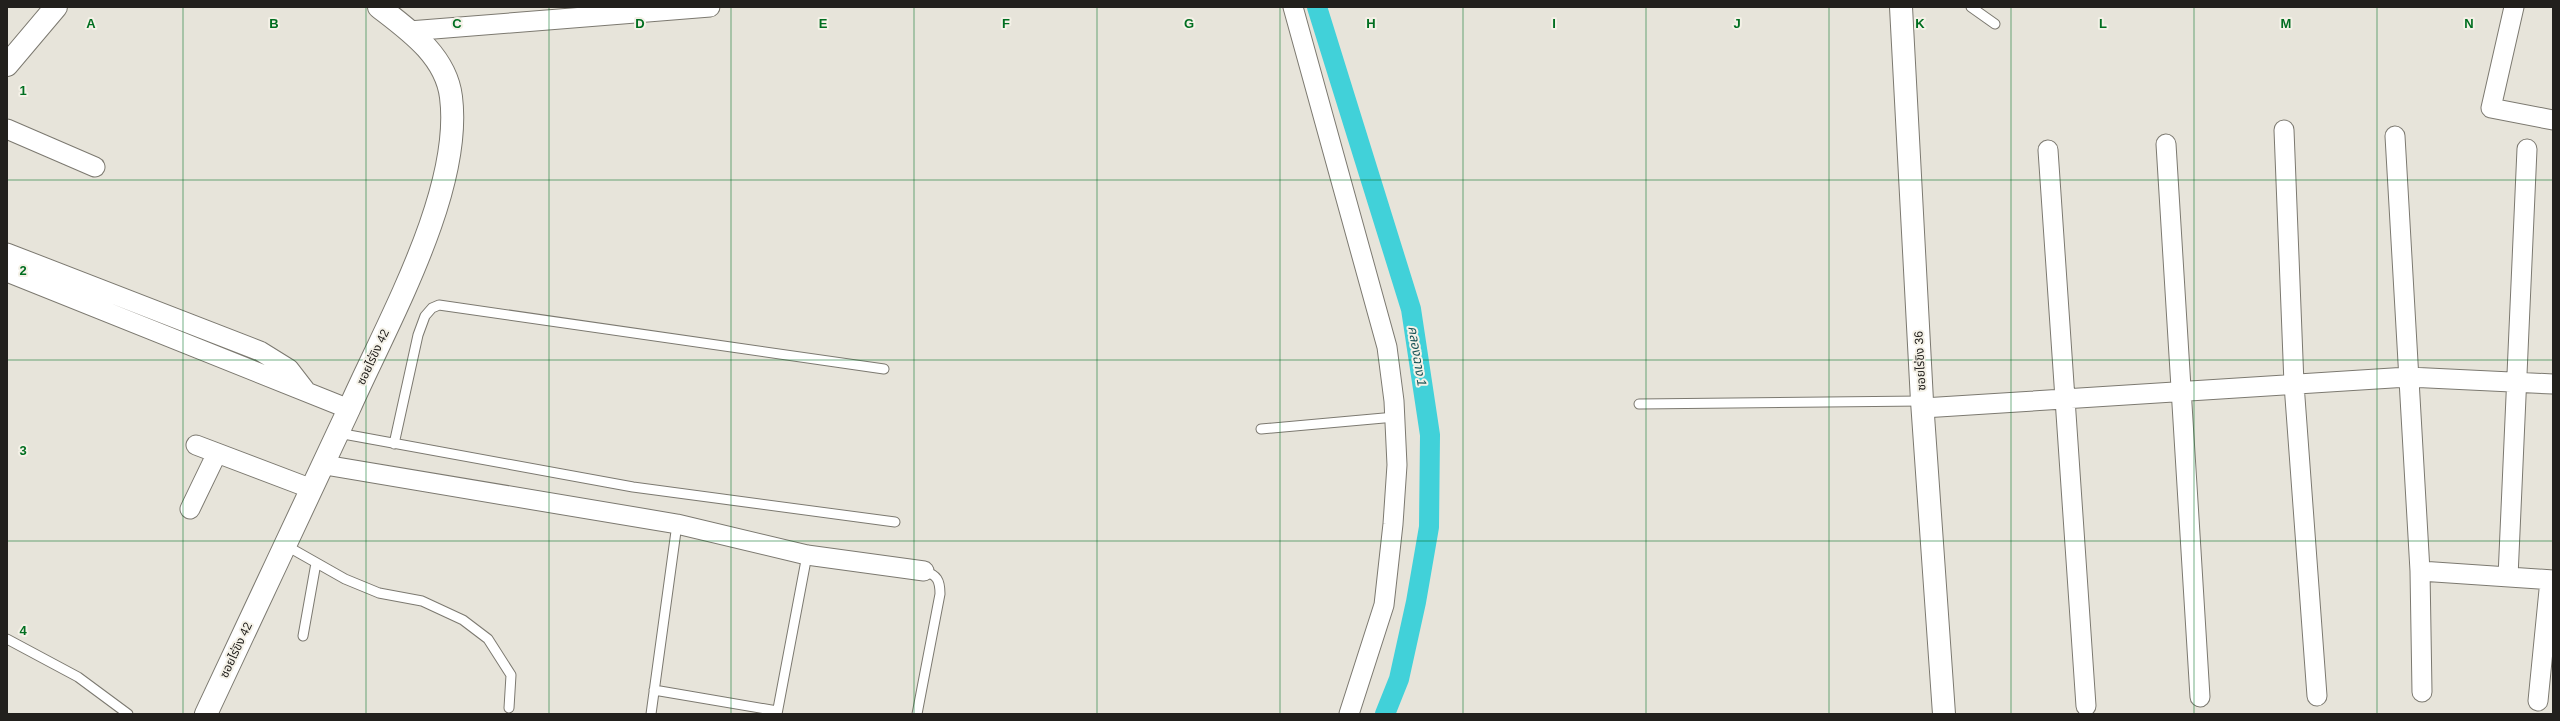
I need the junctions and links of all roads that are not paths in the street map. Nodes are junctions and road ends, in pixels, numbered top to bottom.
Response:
1 (56, 7) edge
2 (710, 7) edge
3 (1293, 7) edge
4 (1902, 7) edge
5 (1971, 7) edge
6 (2514, 7) edge
7 (382, 8) edge
8 (667, 9) edge
9 (546, 13) edge
10 (1996, 24) dead end
11 (409, 30) junction
12 (7, 65) edge
13 (2553, 120) edge
14 (7, 129) edge
15 (2284, 130) dead end
16 (2395, 136) dead end
17 (2166, 144) dead end
18 (2527, 149) dead end
19 (2048, 150) dead end
20 (95, 167) dead end
21 (7, 253) edge
22 (7, 272) edge
23 (884, 369) dead end
24 (2408, 377) junction
25 (2516, 381) junction
26 (2294, 384) junction
27 (2553, 384) edge
28 (2182, 391) junction
29 (307, 392) junction
30 (2064, 399) junction
31 (1639, 404) dead end
32 (1922, 405) junction
33 (349, 409) junction
34 (1395, 418) junction
35 (1261, 429) dead end
36 (338, 433) junction
37 (394, 444) junction
38 (196, 445) dead end
39 (217, 453) junction
40 (325, 465) junction
41 (312, 489) junction
42 (190, 509) dead end
43 (895, 522) dead end
44 (677, 524) junction
45 (285, 545) junction
46 (807, 555) junction
47 (316, 563) junction
48 (924, 570) joint
49 (2420, 571) junction
50 (2508, 577) junction
51 (2551, 580) edge
52 (303, 636) dead end
53 (7, 639) edge
54 (654, 690) junction
55 (2422, 692) dead end
56 (2317, 696) dead end
57 (2200, 697) dead end
58 (2538, 701) dead end
59 (2086, 706) dead end
60 (509, 708) dead end
61 (777, 713) edge
62 (128, 714) edge
63 (206, 714) edge
64 (651, 714) edge
65 (917, 714) edge
66 (1349, 714) edge
67 (1944, 714) edge

1 - 12 street
2 - 8 street
3 - 34 street
4 - 32 street, ซอยไร่ขิง 36
5 - 10 lane
6 - 13 street
7 - 11 street, ซอยไร่ขิง 42
8 - 9 street
9 - 11 street
11 - 33 street, ซอยไร่ขิง 42
14 - 20 street
15 - 26 street
16 - 24 street
17 - 28 street
18 - 25 street
19 - 30 street
21 - 29 street
22 - 29 street
23 - 37 lane
24 - 25 street
24 - 26 street
24 - 49 street
25 - 27 street
25 - 50 street
26 - 28 street
26 - 56 street
28 - 30 street
28 - 57 street
29 - 33 street
30 - 32 street
30 - 59 street
31 - 32 lane
32 - 67 street, ซอยไร่ขิง 36
33 - 36 street, ซอยไร่ขิง 42
34 - 35 lane
34 - 66 street
36 - 37 lane
36 - 40 street, ซอยไร่ขิง 42
37 - 43 lane
38 - 39 street
39 - 41 street
39 - 42 street
40 - 41 street, ซอยไร่ขิง 42
40 - 44 street
41 - 45 street, ซอยไร่ขิง 42
44 - 46 street
44 - 54 lane
45 - 47 lane
45 - 63 street, ซอยไร่ขิง 42
46 - 48 street
46 - 61 lane
47 - 52 lane
47 - 60 lane
48 - 65 lane
49 - 50 street
49 - 55 street
50 - 51 street
51 - 58 street
53 - 62 lane
54 - 61 lane
54 - 64 lane

